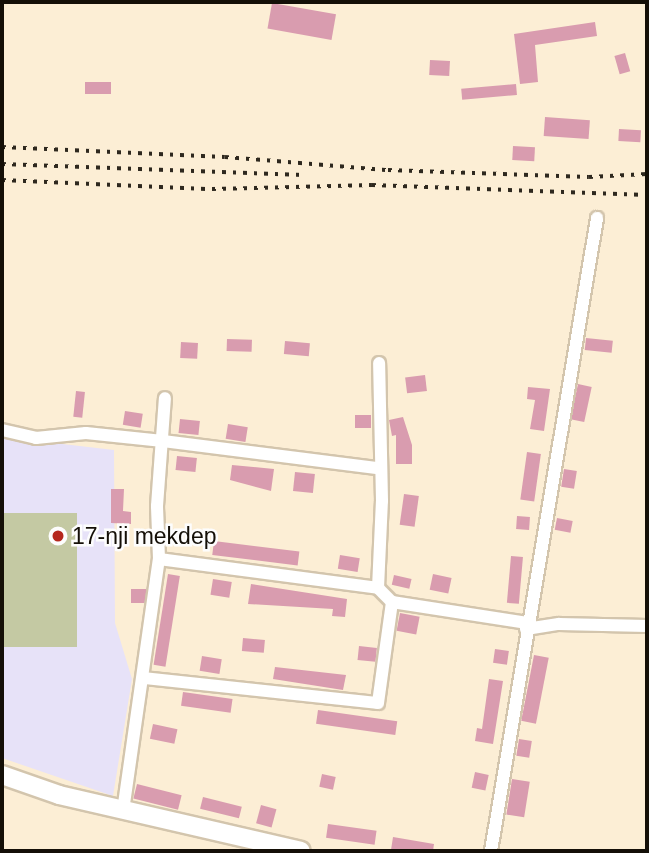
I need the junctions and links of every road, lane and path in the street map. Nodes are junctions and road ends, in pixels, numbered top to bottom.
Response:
1 (597, 218) dead end
2 (379, 363) dead end
3 (165, 398) dead end
4 (2, 430) edge
5 (163, 441) junction
6 (378, 468) junction
7 (159, 559) junction
8 (378, 589) junction
9 (392, 602) junction
10 (527, 626) junction
11 (647, 626) edge
12 (144, 678) junction
13 (2, 775) edge
14 (123, 811) junction
15 (301, 851) edge
16 (491, 851) edge

1 - 10 street
2 - 6 street
3 - 5 street
4 - 5 street
5 - 6 street
5 - 7 street
6 - 8 street
7 - 8 street
7 - 12 street
8 - 9 street
9 - 10 street
9 - 12 street
10 - 11 street
10 - 16 street
12 - 14 street
13 - 14 street
14 - 15 street

